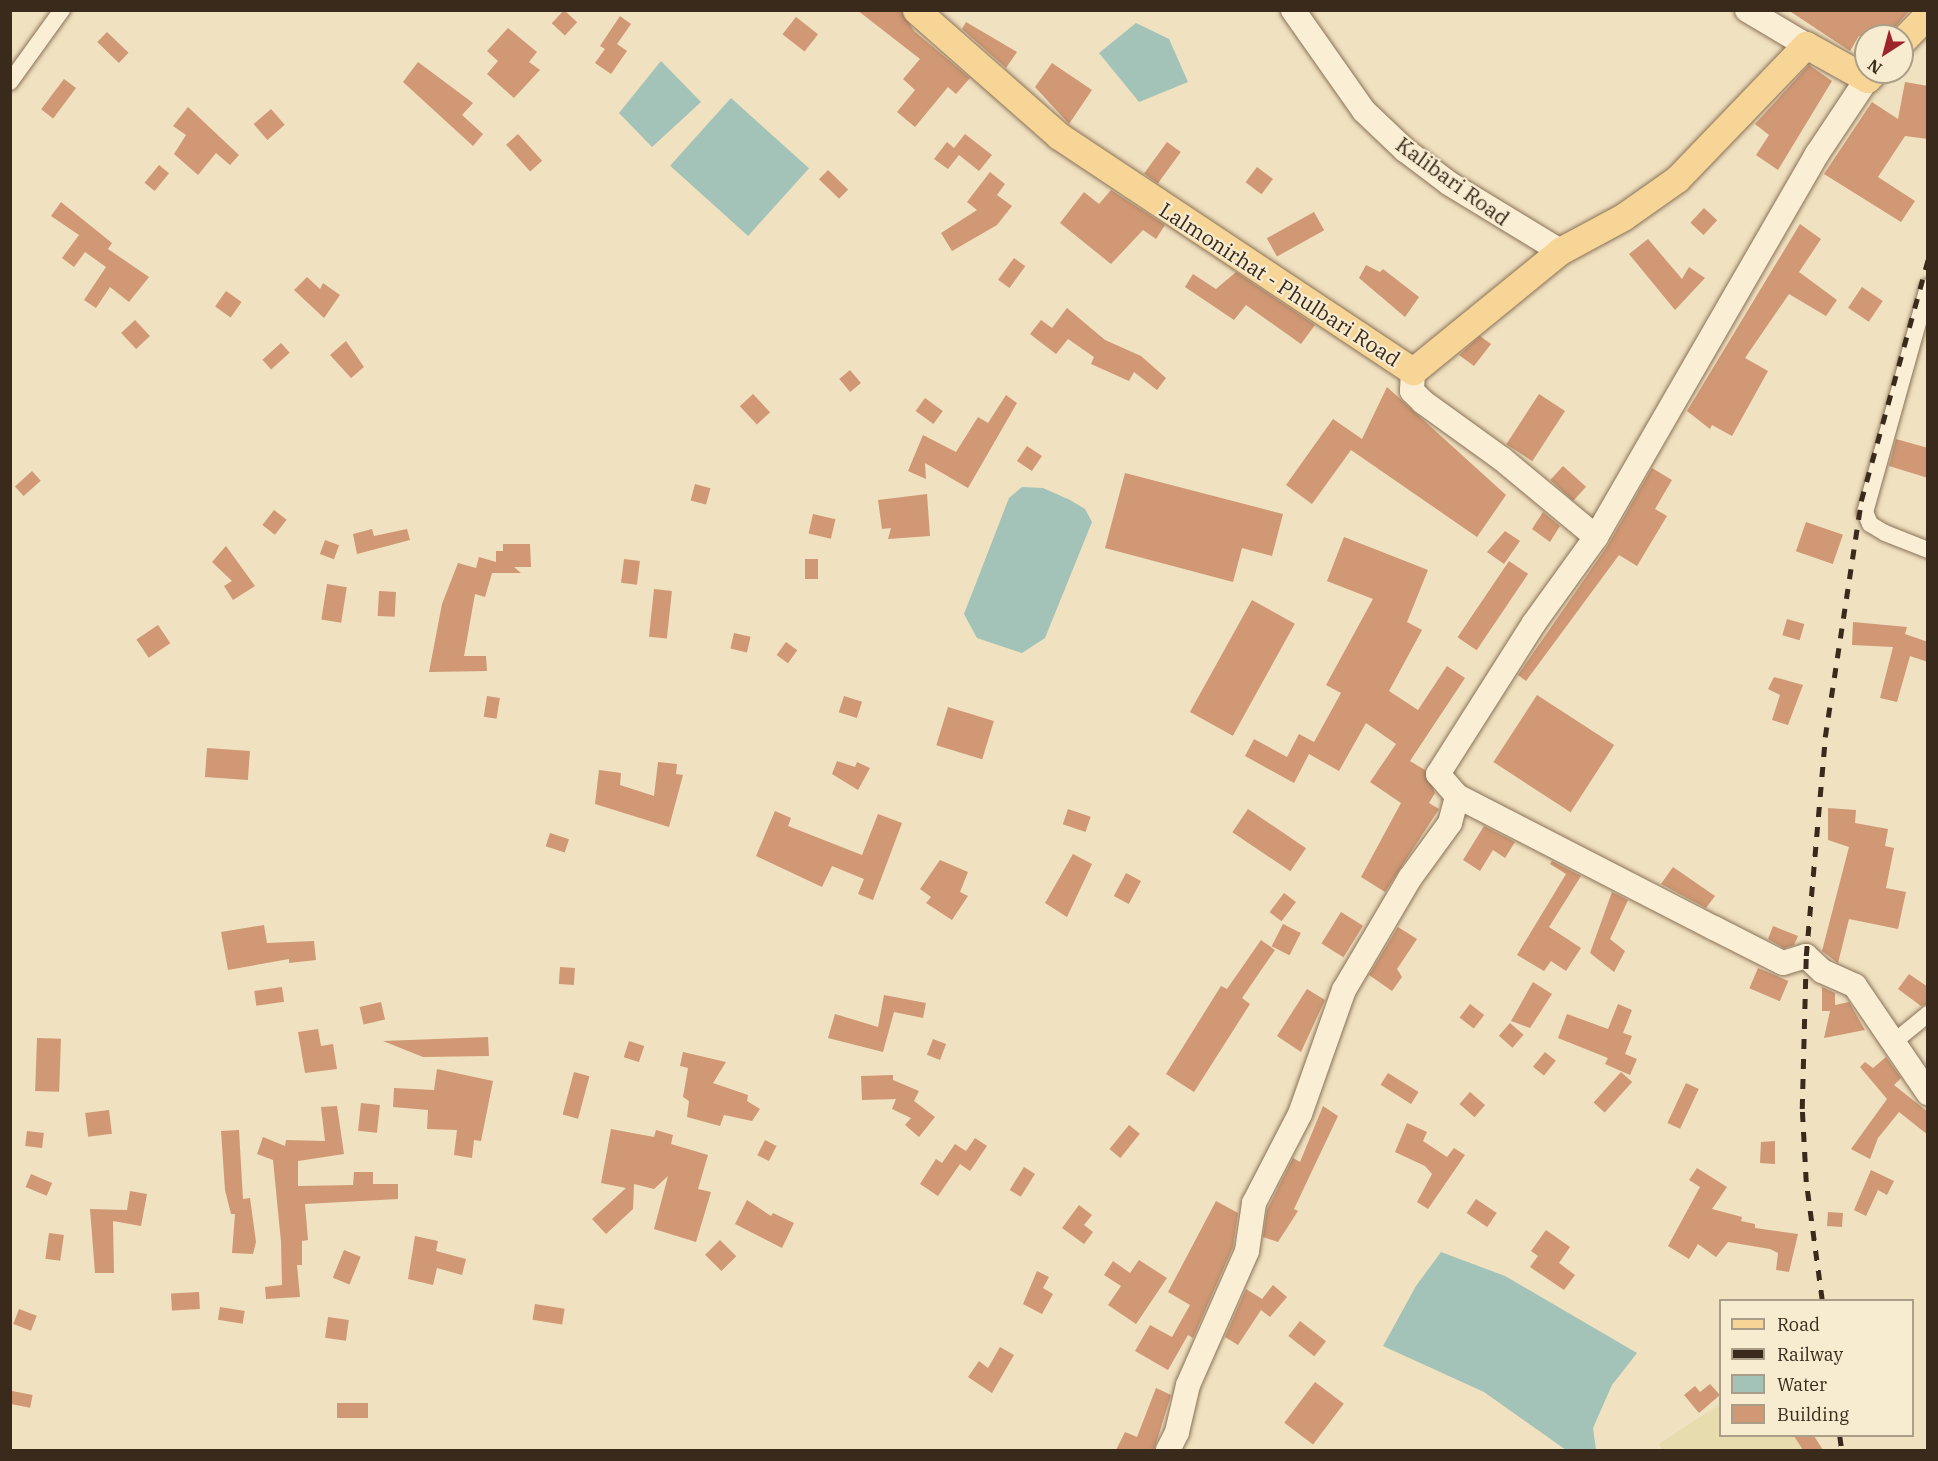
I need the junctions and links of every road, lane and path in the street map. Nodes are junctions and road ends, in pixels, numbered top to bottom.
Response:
1 (62, 10) edge
2 (916, 10) edge
3 (1293, 10) edge
4 (1747, 10) edge
5 (1928, 14) edge
6 (1914, 29) edge
7 (1806, 45) junction
8 (1854, 68) edge
9 (10, 82) edge
10 (1865, 84) edge
11 (1560, 252) junction
12 (1928, 287) edge
13 (1413, 372) junction
14 (1596, 537) junction
15 (1928, 550) edge
16 (1457, 796) junction
17 (1928, 1014) edge
18 (1895, 1041) junction
19 (1928, 1093) edge
20 (1168, 1450) edge

1 - 9 street
2 - 13 main road, Lalmonirhat - Phulbari Road
3 - 11 street, Kalibari Road
4 - 7 street
5 - 6 main road
7 - 8 main road
7 - 11 main road, Lalmonirhat - Phulbari Road
10 - 14 street
11 - 13 main road, Lalmonirhat - Phulbari Road
12 - 15 street
13 - 14 street
14 - 16 street
16 - 18 street
16 - 20 street
17 - 18 street
18 - 19 street

